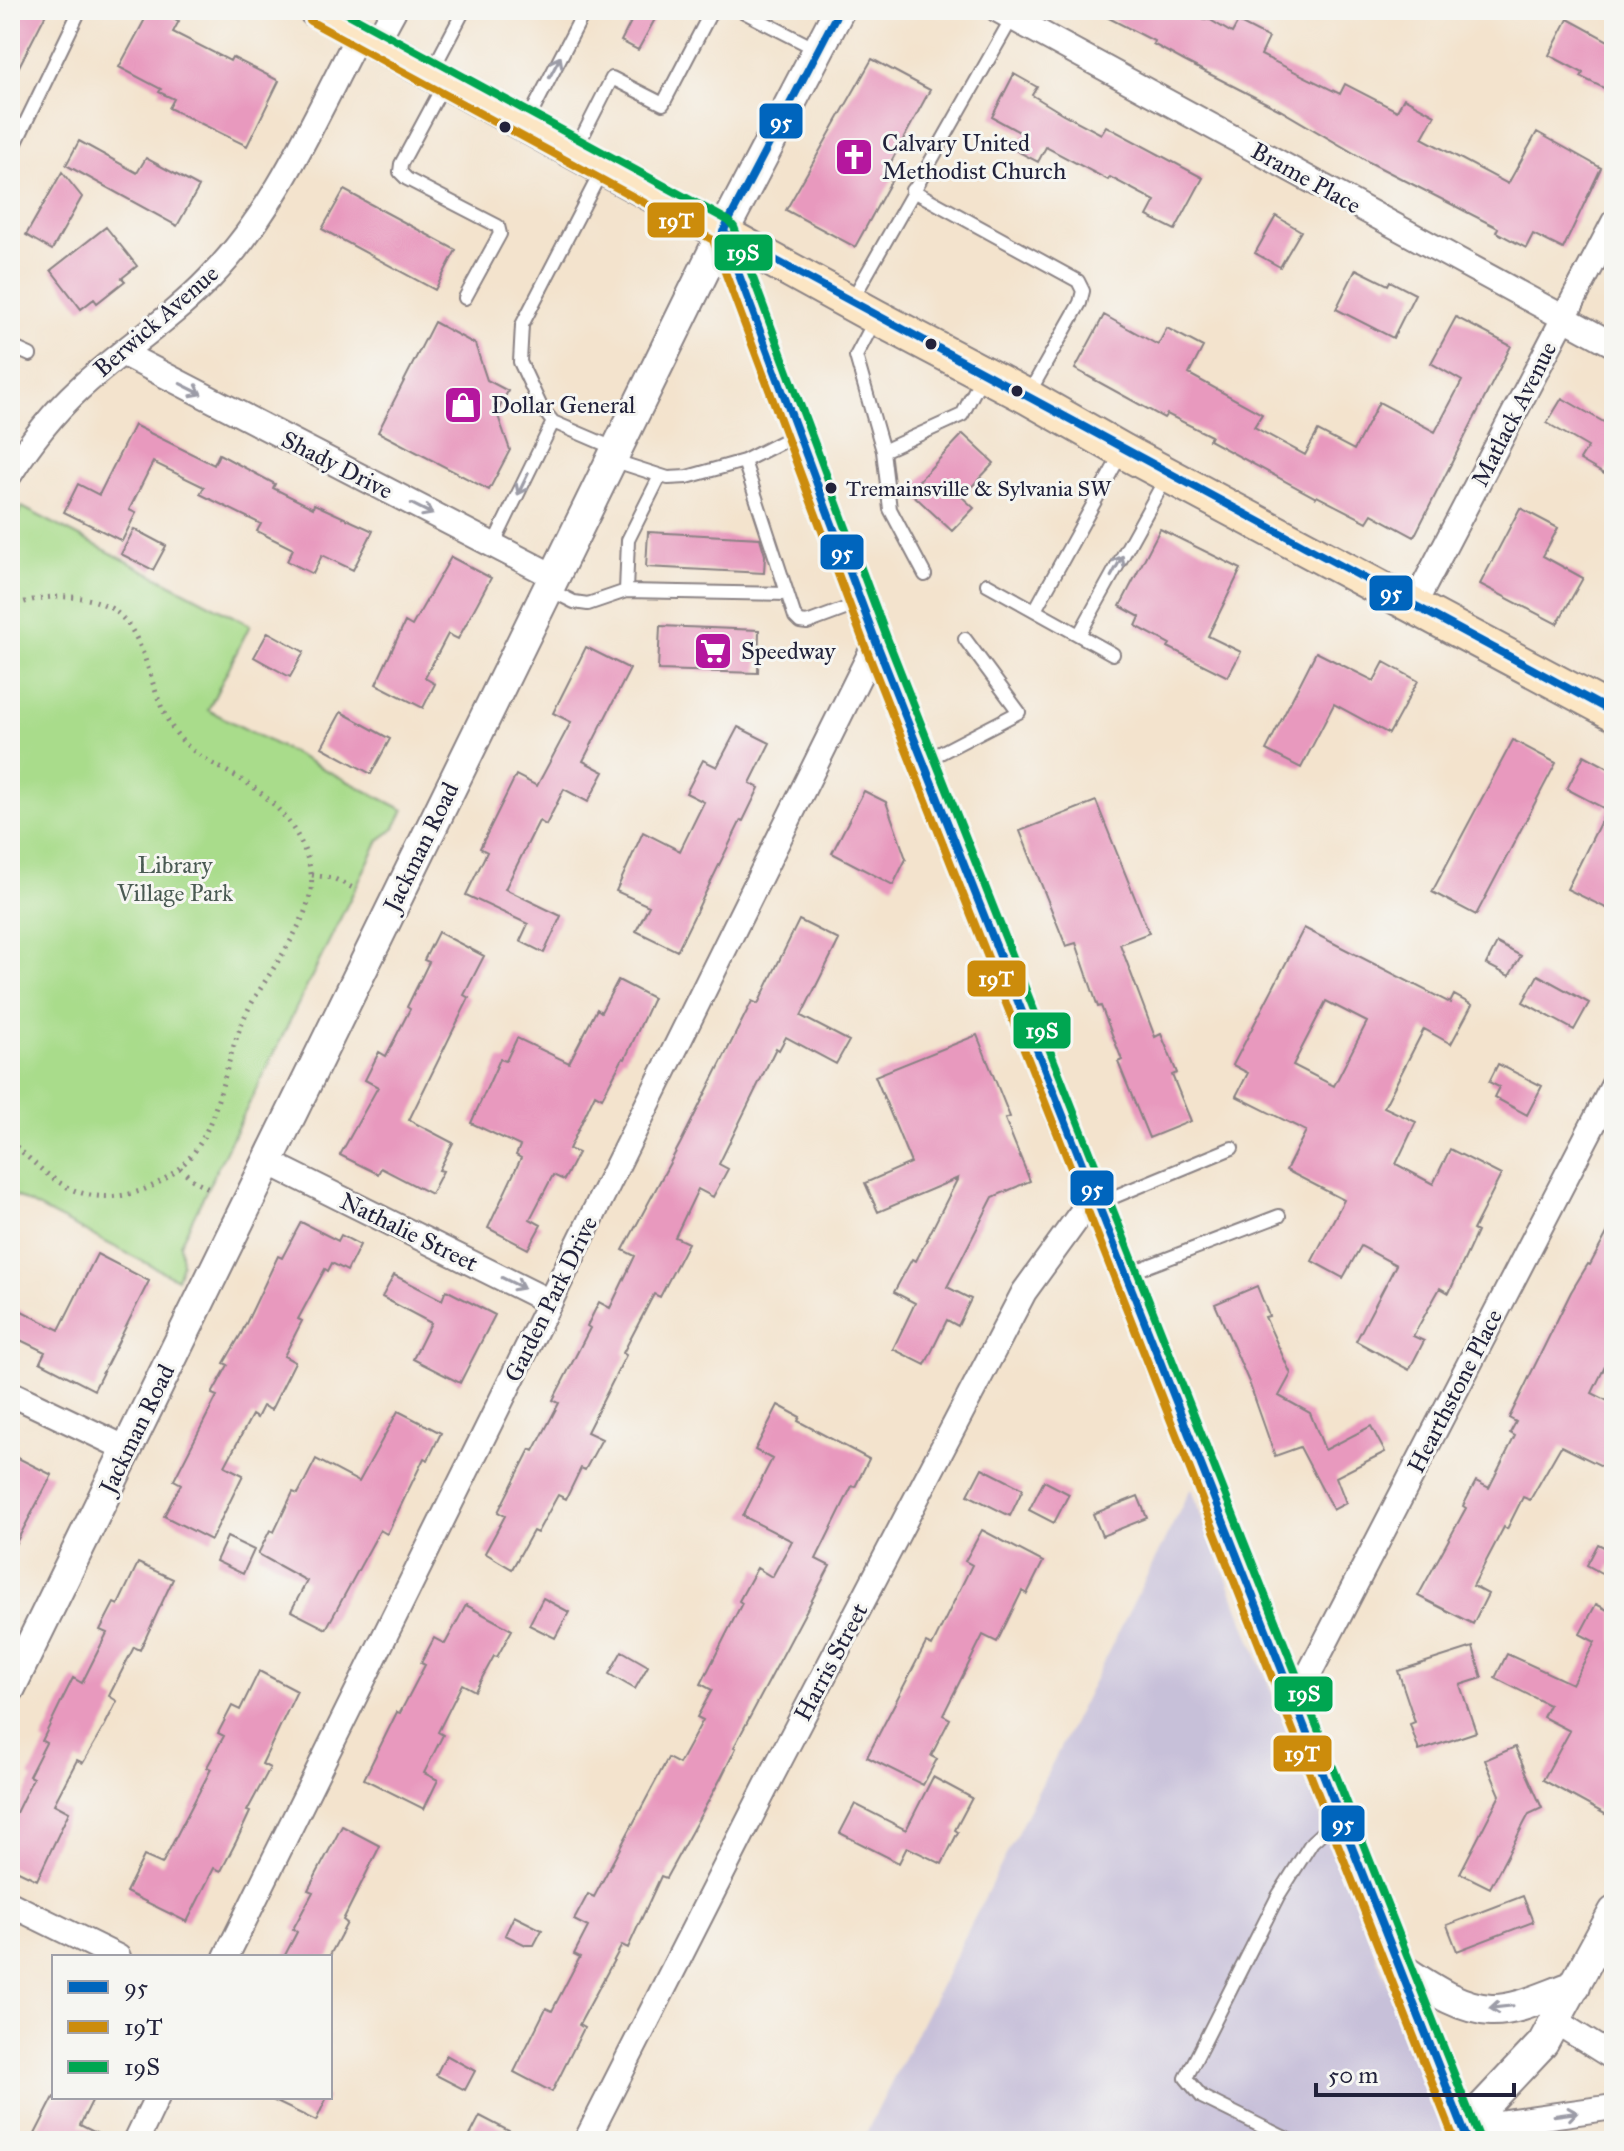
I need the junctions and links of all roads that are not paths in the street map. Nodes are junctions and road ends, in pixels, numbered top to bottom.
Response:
1 (80, 10) edge
2 (394, 10) edge
3 (464, 10) edge
4 (585, 10) edge
5 (712, 10) edge
6 (740, 10) edge
7 (839, 10) edge
8 (1005, 14) edge
9 (344, 23) edge
10 (818, 50) junction
11 (438, 77) junction
12 (525, 125) junction
13 (10, 155) edge
14 (589, 159) junction
15 (912, 190) junction
16 (1614, 222) edge
17 (723, 232) junction
18 (465, 298) dead end
19 (863, 310) junction
20 (1564, 318) junction
21 (1614, 345) edge
22 (10, 346) edge
23 (122, 353) junction
24 (30, 355) dead end
25 (984, 374) junction
26 (1028, 397) junction
27 (553, 422) junction
28 (798, 433) junction
29 (883, 451) junction
30 (1123, 451) junction
31 (613, 454) junction
32 (744, 461) junction
33 (10, 474) edge
34 (1168, 475) junction
35 (660, 476) junction
36 (493, 545) junction
37 (925, 575) dead end
38 (550, 582) junction
39 (987, 584) dead end
40 (626, 591) junction
41 (787, 594) junction
42 (861, 603) junction
43 (1414, 605) junction
44 (1035, 610) junction
45 (1079, 635) junction
46 (965, 639) dead end
47 (876, 642) junction
48 (1113, 654) dead end
49 (1614, 713) edge
50 (924, 762) junction
51 (1614, 1084) edge
52 (1232, 1148) dead end
53 (268, 1162) junction
54 (1097, 1199) junction
55 (1279, 1216) dead end
56 (1127, 1274) junction
57 (550, 1302) junction
58 (10, 1393) edge
59 (127, 1449) junction
60 (10, 1688) edge
61 (1296, 1699) junction
62 (1341, 1815) junction
63 (10, 1904) edge
64 (1614, 1912) edge
65 (114, 1955) edge
66 (227, 1955) edge
67 (1401, 1969) junction
68 (1575, 1986) junction
69 (1555, 2021) junction
70 (1614, 2058) edge
71 (156, 2099) edge
72 (1614, 2107) edge
73 (1466, 2135) edge
74 (136, 2141) edge
75 (586, 2141) edge
76 (1291, 2141) edge

1 - 13 lane
2 - 9 street, Berwick Avenue
3 - 11 lane
12 -> 4 lane
5 - 14 lane
6 - 10 lane
7 - 10 street, Jackman Road
8 - 15 lane
8 - 20 street, Brame Place
9 - 11 main road
9 - 23 street, Berwick Avenue
10 - 17 street, Jackman Road
11 - 12 main road
11 - 18 lane
12 - 14 main road
14 - 17 main road
14 - 27 lane
15 - 19 lane
15 - 26 lane
16 - 20 street, Matlack Avenue
17 - 19 main road
17 - 28 street
17 - 31 street, Jackman Road
19 - 25 main road
19 - 29 lane
20 - 21 street, Brame Place
20 - 43 street, Matlack Avenue
22 - 24 lane
23 - 33 street, Berwick Avenue
23 -> 36 street, Shady Drive
25 - 26 main road
25 - 29 lane
26 - 30 main road
27 - 31 lane
27 -> 36 lane
28 - 32 lane
28 - 42 street
29 - 37 lane
30 - 34 main road
30 - 44 lane
31 - 35 lane
31 - 38 street, Jackman Road
32 - 35 lane
32 - 41 lane
34 - 43 main road
45 -> 34 lane
35 - 40 lane
36 - 38 street, Shady Drive
38 - 40 lane
38 - 53 street, Jackman Road
39 - 44 lane
40 - 41 lane
41 - 42 lane
42 - 47 street
43 - 49 main road
44 - 45 lane
45 - 48 lane
46 - 50 lane
47 - 50 street
47 - 57 street, Garden Park Drive
50 - 54 street
51 - 61 street, Hearthstone Place
52 - 54 lane
53 -> 57 street, Nathalie Street
53 - 59 street, Jackman Road
54 - 56 street
54 - 75 street, Harris Street
55 - 56 lane
56 - 61 street
57 - 66 street, Garden Park Drive
58 - 59 street
59 - 60 street, Jackman Road
61 - 62 street
62 - 67 street
62 - 76 lane
63 - 65 street
64 - 68 street
68 -> 67 street
67 - 73 street
68 - 69 street
69 - 70 street
69 - 73 street
71 - 74 street
73 -> 72 street

